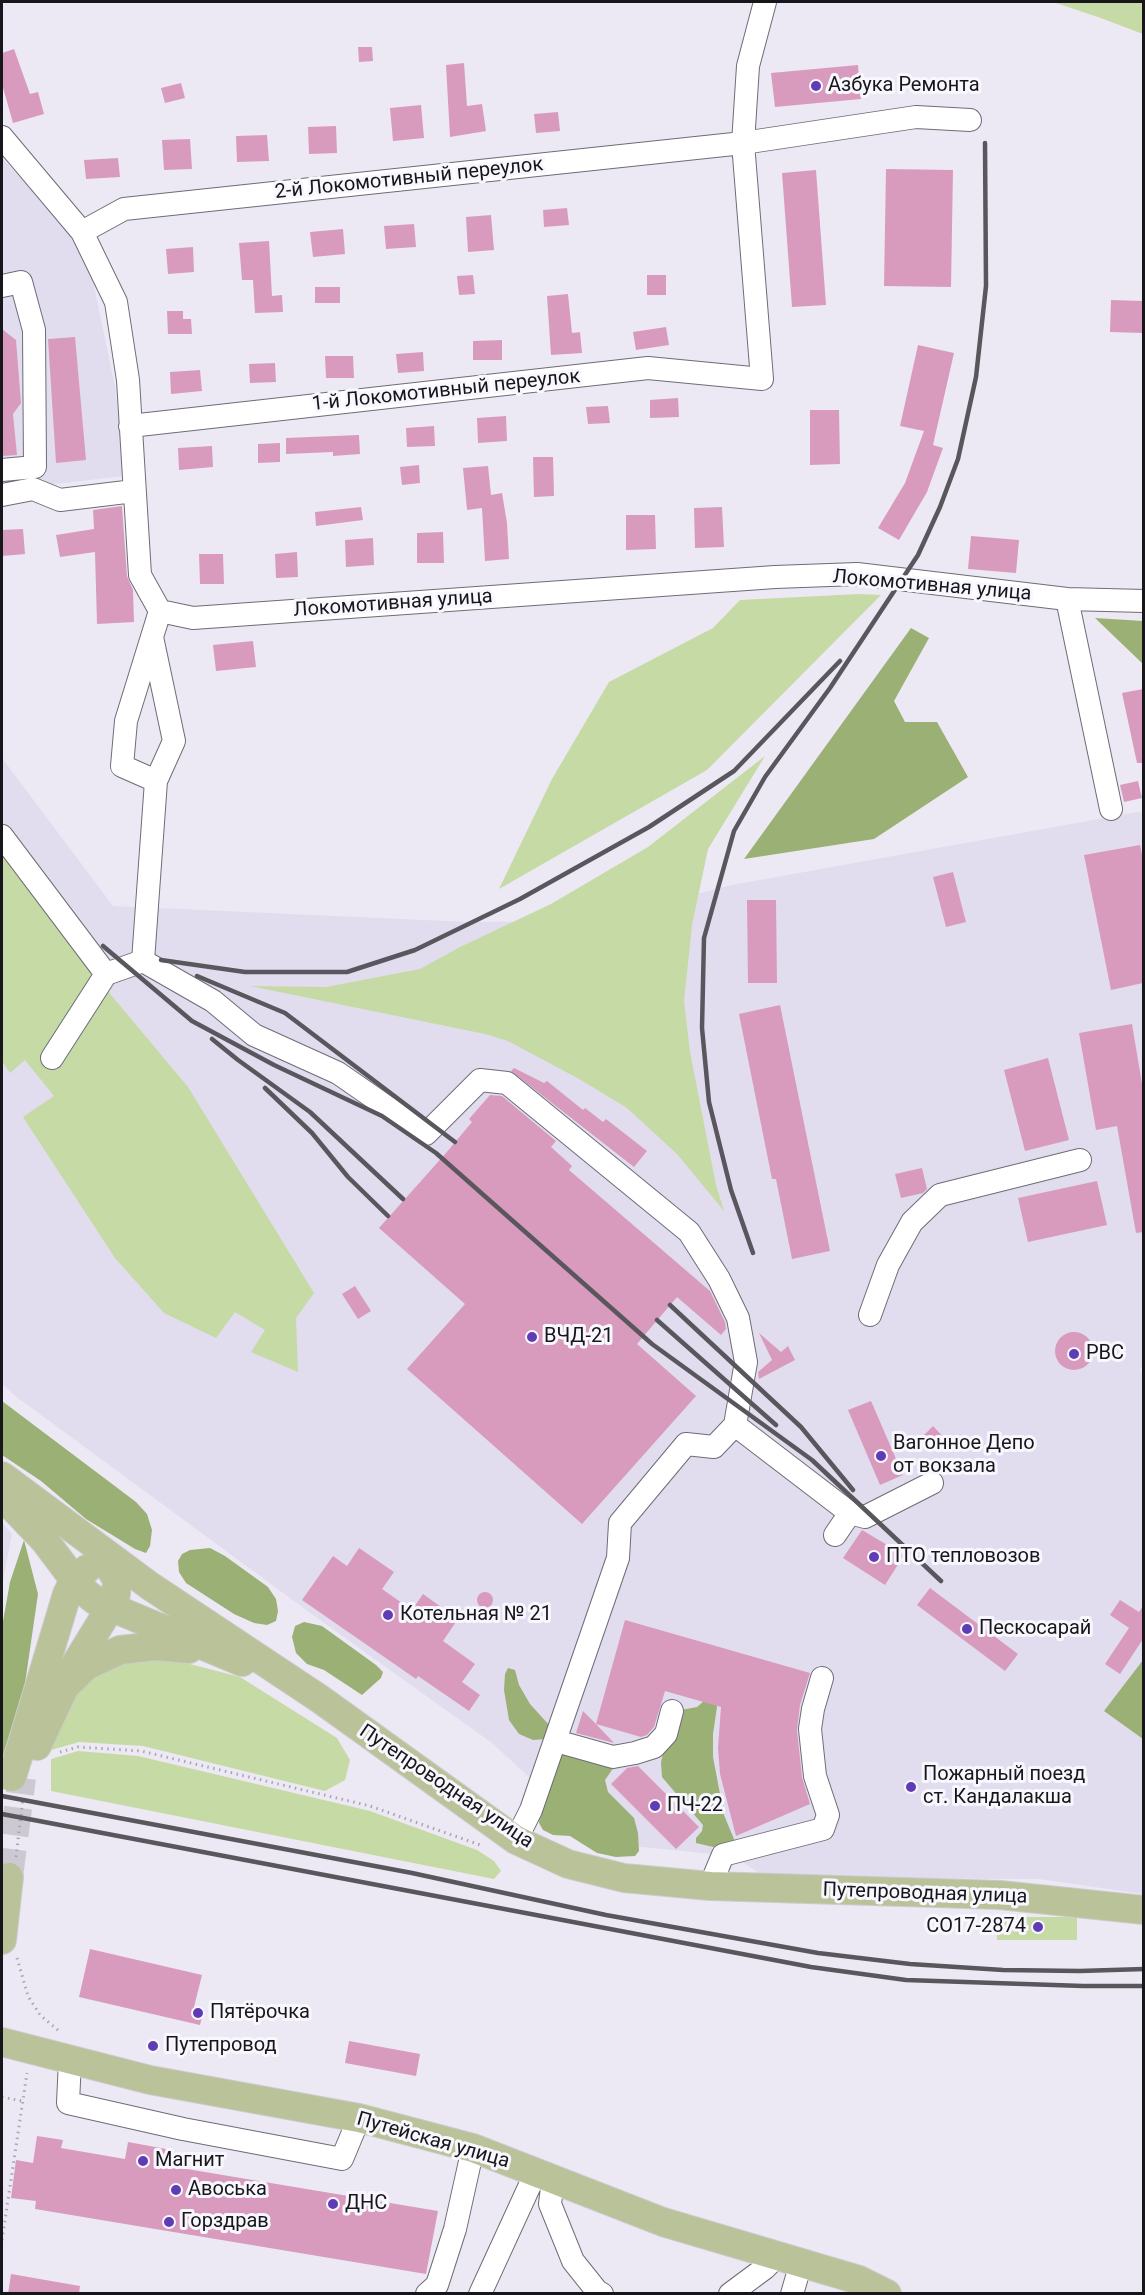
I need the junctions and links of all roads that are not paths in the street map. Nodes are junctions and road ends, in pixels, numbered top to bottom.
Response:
1 (765, 2) edge
2 (970, 120) dead end
3 (2, 137) edge
4 (743, 143) junction
5 (82, 232) junction
6 (2, 286) edge
7 (130, 426) junction
8 (2, 470) edge
9 (134, 491) junction
10 (2, 495) edge
11 (1067, 600) junction
12 (1143, 601) edge
13 (160, 611) junction
14 (152, 637) junction
15 (156, 781) junction
16 (1111, 808) dead end
17 (2, 836) edge
18 (142, 962) junction
19 (105, 974) junction
20 (52, 1058) dead end
21 (1080, 1160) dead end
22 (870, 1316) dead end
23 (735, 1425) junction
24 (2, 1476) edge
25 (932, 1483) dead end
26 (2, 1496) edge
27 (850, 1513) junction
28 (835, 1535) dead end
29 (45, 1541) junction
30 (102, 1557) junction
31 (74, 1580) junction
32 (110, 1608) junction
33 (50, 1651) junction
34 (244, 1663) junction
35 (822, 1678) dead end
36 (63, 1689) junction
37 (320, 1699) junction
38 (672, 1711) dead end
39 (556, 1741) junction
40 (516, 1840) junction
41 (12, 1872) tunnel mouth
42 (710, 1887) junction
43 (1143, 1910) edge
44 (9, 1948) edge
45 (2, 2042) edge
46 (69, 2059) junction
47 (359, 2118) junction
48 (473, 2148) junction
49 (545, 2176) junction
50 (789, 2259) junction
51 (427, 2294) edge
52 (480, 2294) edge
53 (602, 2294) edge
54 (730, 2294) edge
55 (792, 2294) edge
56 (887, 2294) edge

1 - 4 street
2 - 4 street, 2-й Локомотивный переулок
3 - 5 street
4 - 5 street, 2-й Локомотивный переулок
4 - 7 street, 1-й Локомотивный переулок
5 - 7 street
6 - 8 street
7 - 9 street
9 - 10 street
9 - 13 street
11 - 12 street, Локомотивная улица
11 - 13 street, Локомотивная улица
11 - 16 street
13 - 14 street
14 - 15 street
14 - 15 street
15 - 18 street
17 - 19 street
18 - 19 street
18 - 23 street
19 - 20 street
21 - 22 street
23 - 27 street
23 - 39 street
24 - 30 main road
25 - 27 street
26 - 29 main road
27 - 28 street
29 - 31 main road
29 - 33 main road
30 - 31 main road
30 - 32 main road
30 - 37 main road, Путепроводная улица
31 - 32 main road
31 - 33 main road
32 - 34 main road
32 - 36 main road
33 - 36 main road
34 - 36 main road
34 - 37 main road
35 - 42 street
37 - 40 main road, Путепроводная улица
38 - 39 street
39 - 40 street
40 - 42 main road, Путепроводная улица
41 - 44 main road
42 - 43 main road, Путепроводная улица
45 - 46 main road, Путейская улица
46 - 47 main road, Путейская улица
46 - 47 street
47 - 48 main road, Путейская улица
48 - 49 main road, Путейская улица
48 - 51 street
49 - 50 main road, Путейская улица
49 - 52 street
49 - 53 street
50 - 54 street
50 - 55 street
50 - 56 main road, Путейская улица

